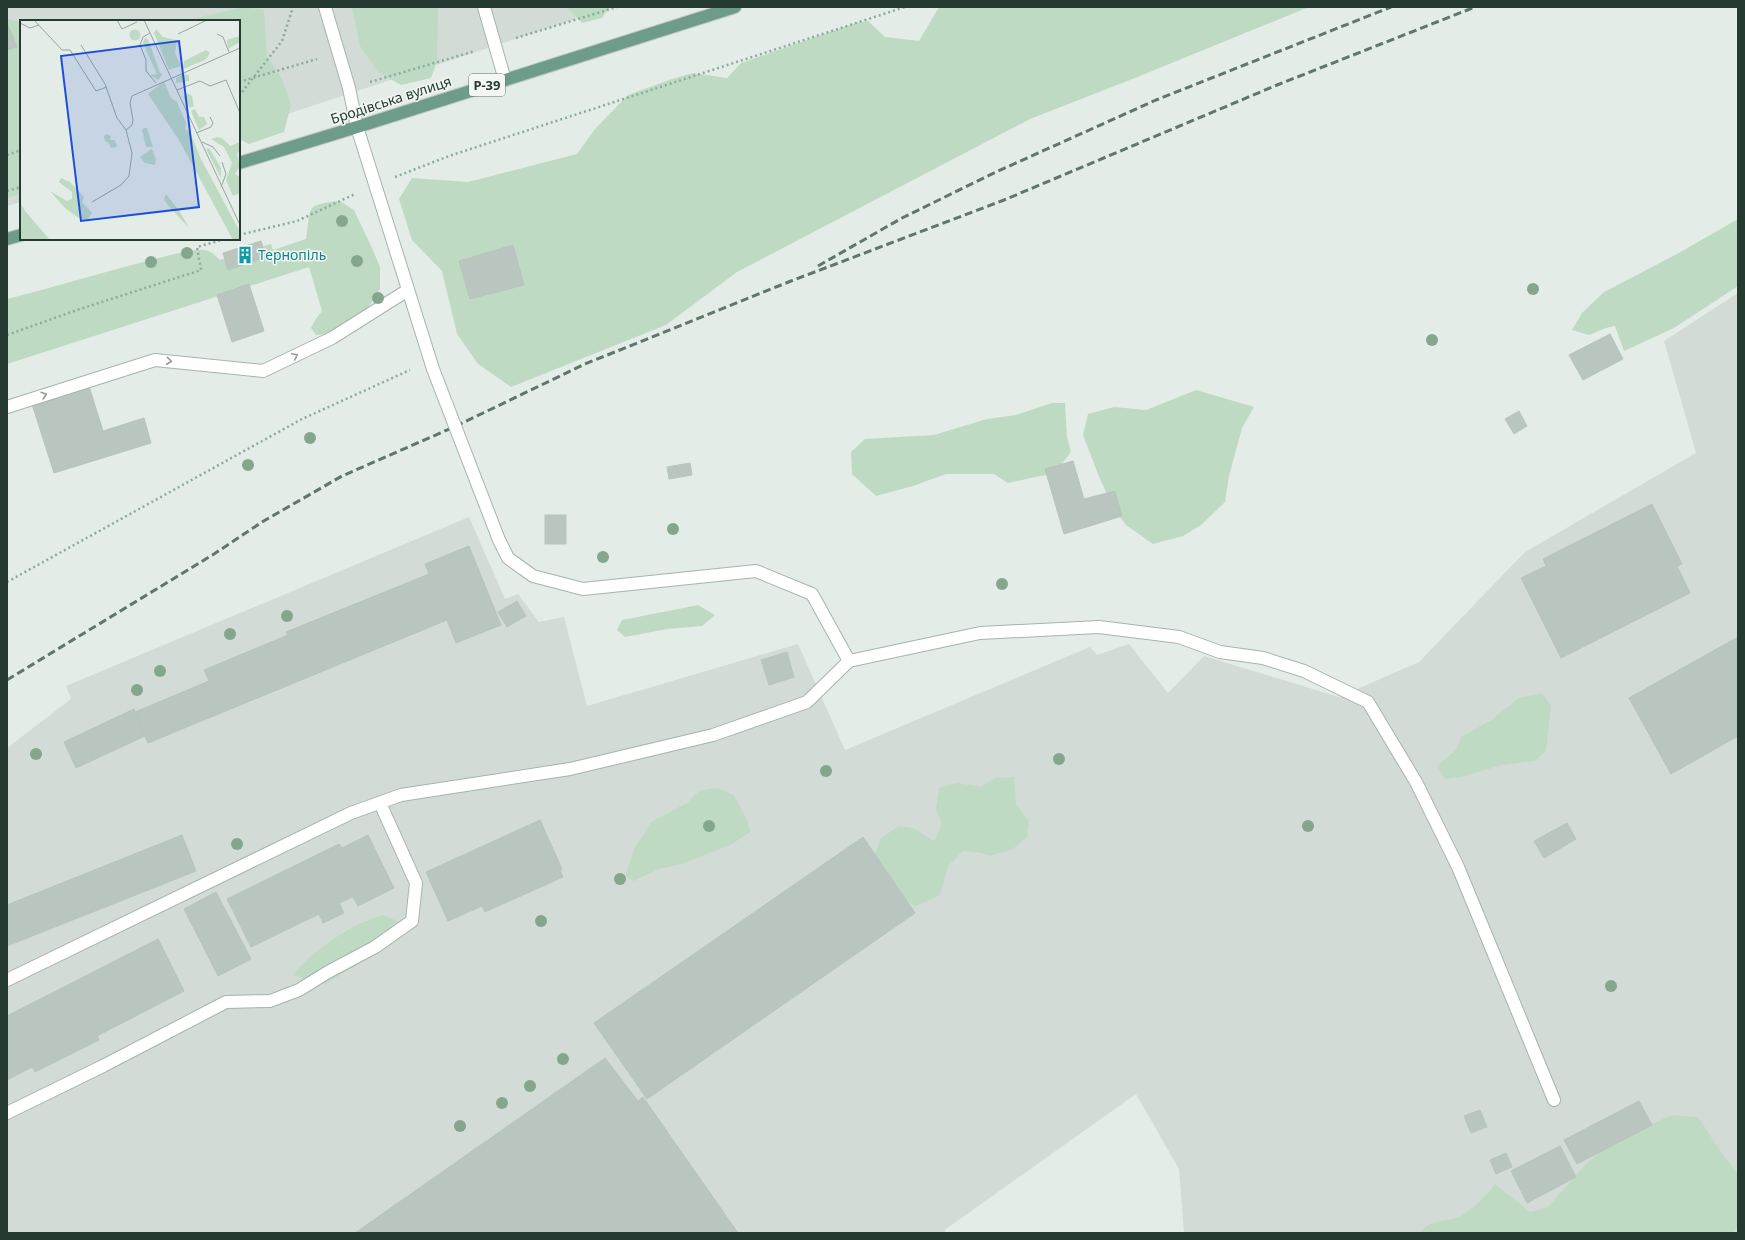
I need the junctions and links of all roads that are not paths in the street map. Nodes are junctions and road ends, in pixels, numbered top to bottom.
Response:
1 (325, 7) edge
2 (484, 7) edge
3 (735, 7) edge
4 (505, 80) junction
5 (357, 127) junction
6 (240, 162) edge
7 (20, 235) edge
8 (7, 239) edge
9 (408, 290) junction
10 (7, 406) edge
11 (849, 661) junction
12 (380, 803) junction
13 (7, 980) edge
14 (1554, 1100) dead end
15 (7, 1113) edge

1 - 5 street
2 - 4 street
3 - 4 main road, Бродівська вулиця / Р-39
4 - 5 main road, Бродівська вулиця / Р-39
5 - 6 main road, Бродівська вулиця / Р-39
5 - 9 street
7 - 8 main road
10 -> 9 street
9 - 11 street, bridge
11 - 12 street
11 - 14 street
12 - 13 street
12 - 15 street

